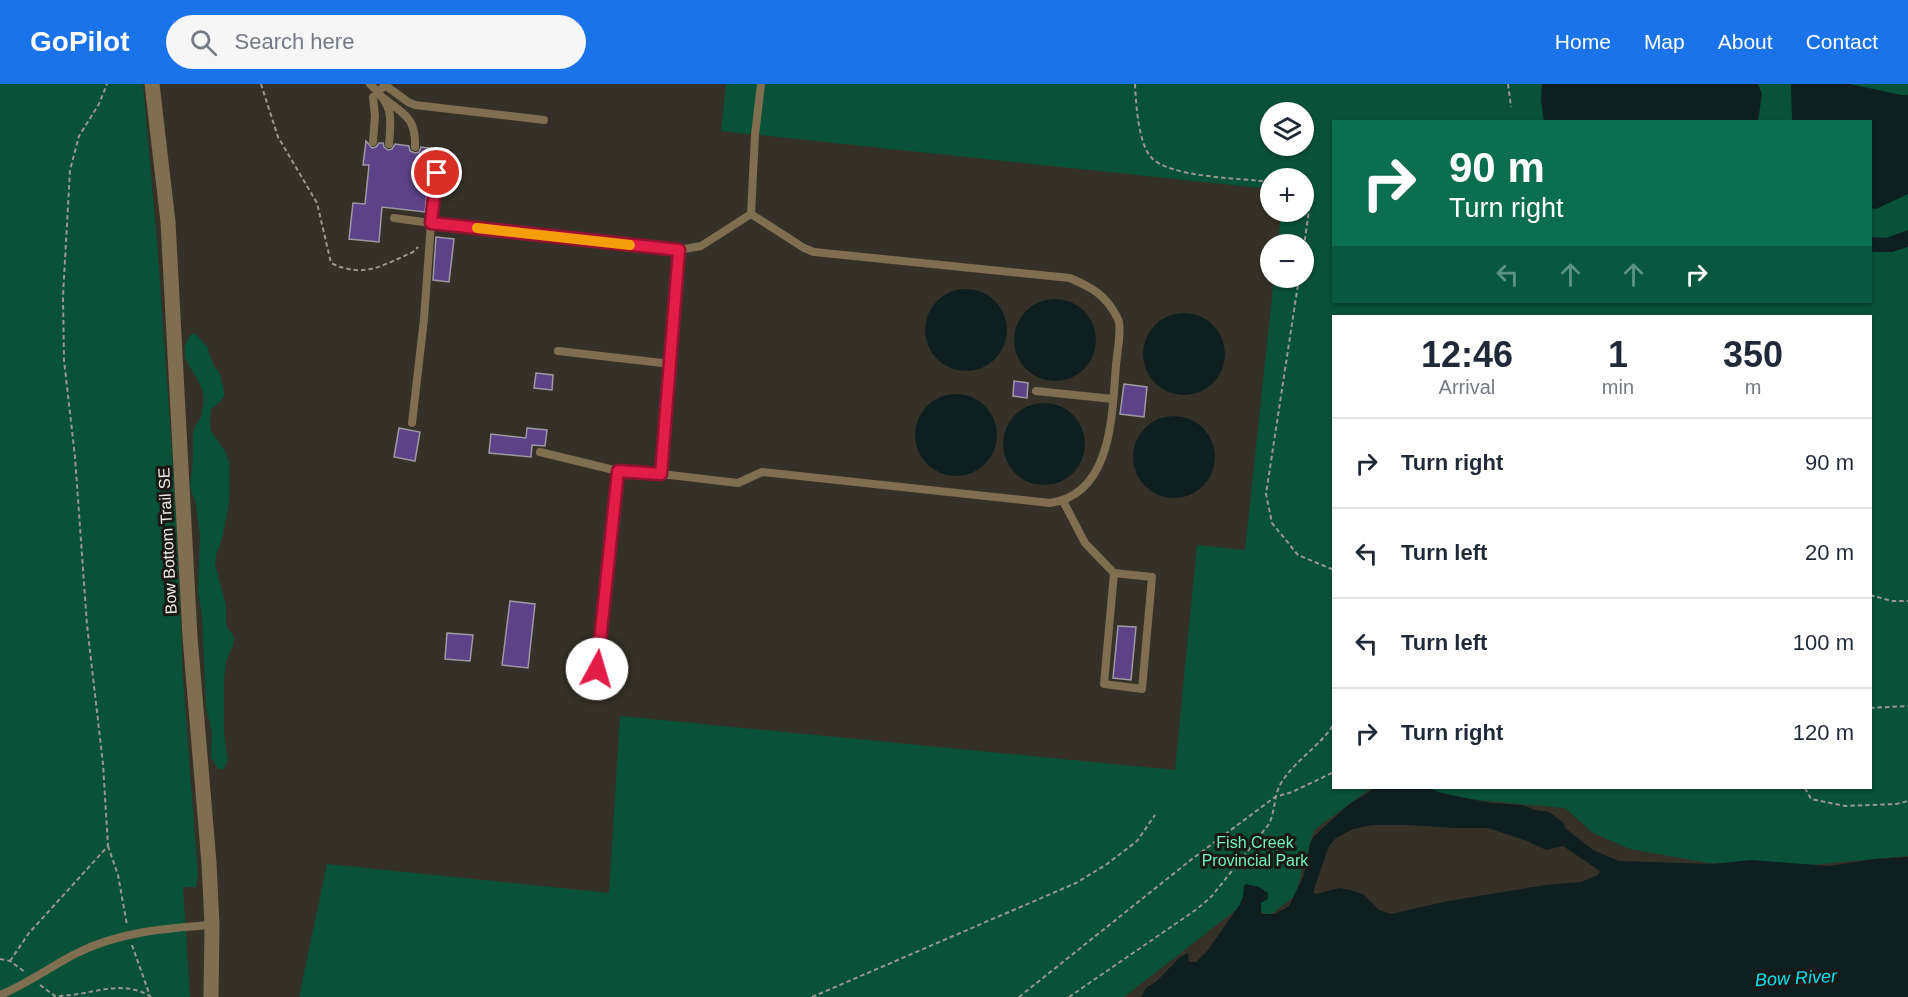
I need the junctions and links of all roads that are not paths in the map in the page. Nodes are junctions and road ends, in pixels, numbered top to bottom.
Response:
1 (152, 84) edge
2 (370, 84) edge
3 (761, 84) edge
4 (378, 92) junction
5 (385, 99) junction
6 (544, 120) dead end
7 (373, 142) dead end
8 (389, 144) dead end
9 (416, 147) dead end
10 (437, 173) dead end
11 (751, 214) junction
12 (394, 219) dead end
13 (431, 223) junction
14 (679, 250) junction
15 (558, 351) dead end
16 (670, 364) junction
17 (1036, 391) dead end
18 (1113, 399) junction
19 (412, 423) dead end
20 (540, 452) dead end
21 (618, 471) junction
22 (661, 474) junction
23 (1063, 501) junction
24 (1114, 573) junction
25 (597, 669) dead end
26 (212, 926) junction
27 (0, 995) edge
28 (211, 997) edge

1 - 26 street, Bow Bottom Trail SE
2 - 4 lane
3 - 11 lane
4 - 5 lane
4 - 6 lane
4 - 7 lane
5 - 8 lane
5 - 9 lane
10 - 13 lane
11 - 14 lane
11 - 18 lane
12 - 13 lane
13 - 14 lane
13 - 19 lane
14 - 16 lane
15 - 16 lane
16 - 22 lane
17 - 18 lane
18 - 23 lane
20 - 21 lane
21 - 22 lane
21 - 25 lane
22 - 23 lane
23 - 24 lane
24 - 24 lane
26 - 27 lane
26 - 28 street, Bow Bottom Trail SE

